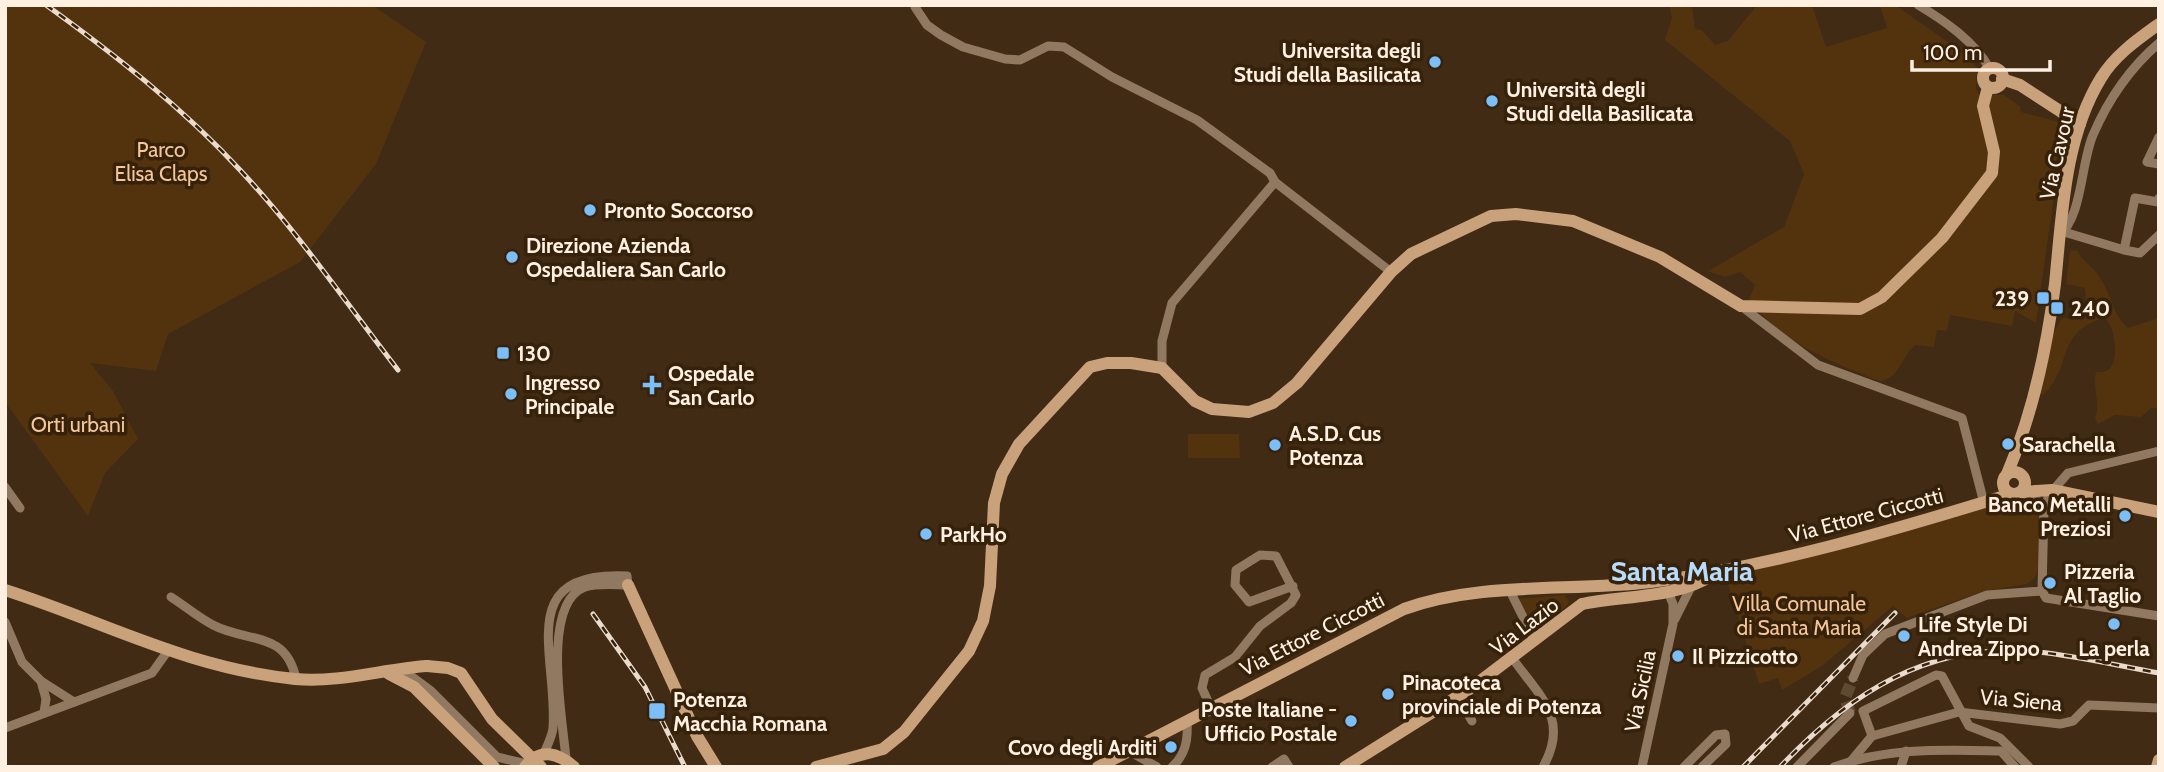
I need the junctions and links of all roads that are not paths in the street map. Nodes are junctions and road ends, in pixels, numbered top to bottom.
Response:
1 (1918, 5) edge
2 (915, 7) edge
3 (2159, 24) edge
4 (2159, 43) edge
5 (1990, 69) junction
6 (2002, 79) junction
7 (1988, 87) junction
8 (2080, 124) junction
9 (2159, 137) edge
10 (2159, 164) edge
11 (1275, 182) junction
12 (2159, 198) edge
13 (2061, 234) junction
14 (2159, 234) edge
15 (2122, 249) dead end
16 (1391, 272) junction
17 (1741, 306) junction
18 (1162, 368) junction
19 (2159, 452) edge
20 (2015, 484) junction
21 (5, 487) edge
22 (2052, 490) junction
23 (1984, 503) junction
24 (20, 508) dead end
25 (2044, 509) junction
26 (2159, 512) edge
27 (1718, 572) junction
28 (628, 580) junction
29 (1293, 586) junction
30 (1691, 587) junction
31 (5, 590) edge
32 (1510, 591) junction
33 (2042, 591) junction
34 (1668, 592) junction
35 (1582, 596) junction
36 (172, 597) dead end
37 (2159, 615) edge
38 (5, 622) edge
39 (1673, 624) junction
40 (1535, 642) junction
41 (167, 652) junction
42 (1513, 659) junction
43 (402, 670) junction
44 (389, 673) junction
45 (1853, 678) tunnel mouth
46 (296, 679) junction
47 (41, 681) junction
48 (1457, 696) junction
49 (74, 702) junction
50 (1211, 708) junction
51 (2159, 708) edge
52 (1959, 712) junction
53 (44, 713) junction
54 (1850, 713) tunnel mouth
55 (1187, 719) junction
56 (1472, 722) dead end
57 (5, 728) edge
58 (1872, 736) junction
59 (1129, 751) junction
60 (1906, 751) junction
61 (544, 753) junction
62 (1852, 760) junction
63 (2159, 760) edge
64 (571, 764) edge
65 (526, 765) edge
66 (494, 767) edge
67 (541, 767) edge
68 (716, 767) edge
69 (816, 767) edge
70 (1098, 767) edge
71 (1157, 767) edge
72 (1172, 767) edge
73 (1272, 767) edge
74 (1289, 767) edge
75 (1345, 767) edge
76 (1543, 767) edge
77 (1642, 767) edge
78 (1684, 767) edge
79 (1702, 767) edge
80 (1797, 767) edge
81 (1834, 767) edge
82 (1901, 767) edge
83 (2015, 767) edge
84 (2029, 767) edge
85 (2157, 767) edge

1 - 5 street
2 - 11 street
3 - 8 main road, Via Cavour
4 - 13 street, Via Cavour
5 - 6 main road
5 - 7 main road
6 - 7 main road
6 - 8 main road
7 - 17 main road
8 - 13 main road, Via Cavour
9 - 10 street
11 - 16 street
11 - 18 street
12 - 14 street
13 - 15 street
13 - 20 main road, Via Cavour
16 - 17 main road
16 - 18 main road
17 - 23 street
18 - 69 main road
19 - 22 street
20 - 22 main road, Via Ettore Ciccotti
20 - 23 main road, Via Ettore Ciccotti
20 - 25 street
21 - 24 street
22 - 25 street
22 - 26 main road, Via Ettore Ciccotti
23 - 27 main road, Via Ettore Ciccotti
25 - 33 street
27 - 30 main road, Via Ettore Ciccotti
27 - 35 main road, Via Ettore Ciccotti
28 - 61 street
28 - 64 street
28 - 68 main road
29 - 29 street
29 - 50 street
30 - 34 main road, Via Ettore Ciccotti
30 - 39 street
31 - 41 main road
32 - 35 main road, Via Ettore Ciccotti
32 - 40 street
32 - 50 main road, Via Ettore Ciccotti
33 - 37 street
33 - 45 street
34 - 35 main road, Via Ettore Ciccotti
34 - 39 street
35 - 40 main road, Via Lazio
36 - 46 street
38 - 47 street
39 - 77 street, Via Sicilia
40 - 42 main road, Via Lazio
41 - 46 main road
41 - 49 street
42 - 48 main road, Via Lazio
42 - 76 street
43 - 44 main road
43 - 65 street
43 - 67 main road, bridge
44 - 46 main road
44 - 66 main road
47 - 49 street
47 - 53 street
48 - 56 street
48 - 75 main road, Via Lazio
49 - 53 street
50 - 55 main road, Via Ettore Ciccotti
51 - 52 street, Via Siena
52 - 58 street, Via Siena
52 - 58 street, Via Siena
52 - 84 street
53 - 57 street
54 - 80 street
55 - 59 main road, Via Ettore Ciccotti
55 - 72 street
58 - 62 street
59 - 70 main road, Via Ettore Ciccotti
59 - 71 street
60 - 62 street
60 - 82 street
60 - 83 street
61 - 64 main road
61 - 65 main road
62 - 81 street
63 - 85 main road
73 - 74 street
78 - 79 street

